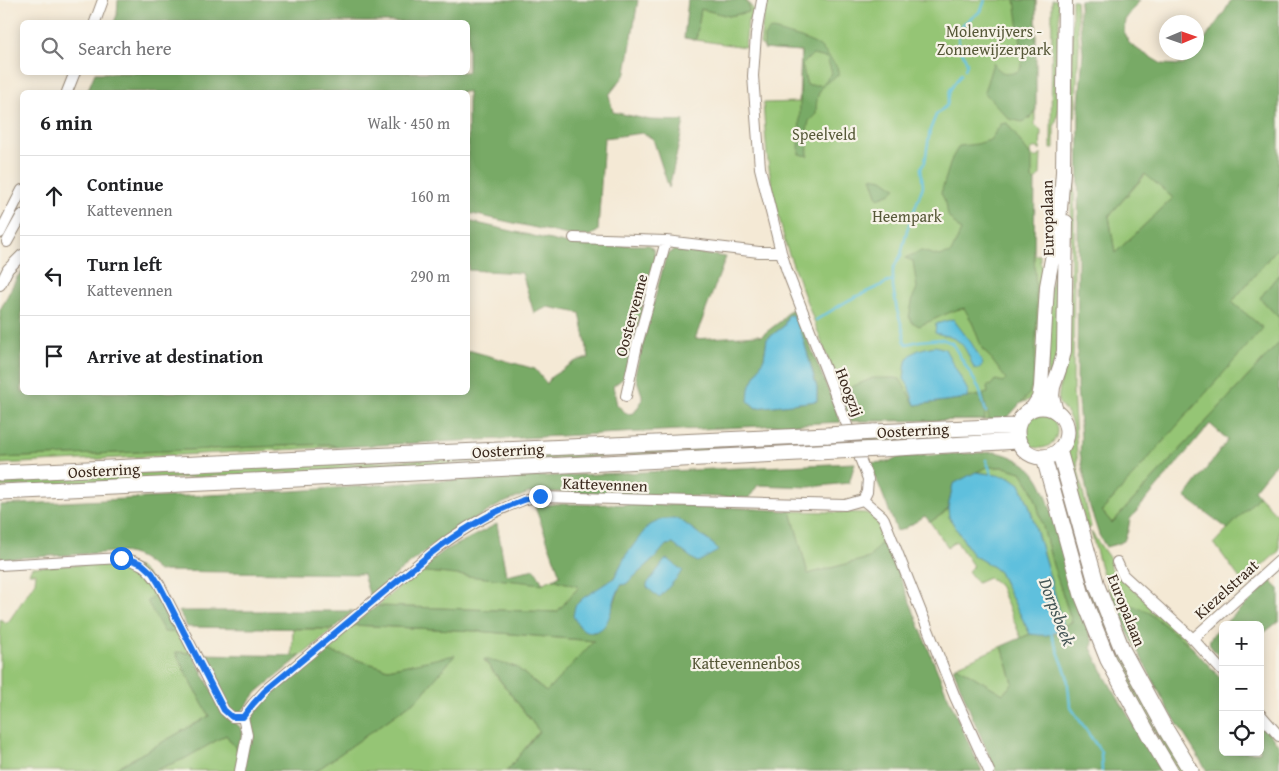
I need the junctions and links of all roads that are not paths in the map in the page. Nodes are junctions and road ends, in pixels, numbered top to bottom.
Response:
1 (103, 0) edge
2 (762, 0) edge
3 (1065, 0) edge
4 (95, 20) edge
5 (74, 75) edge
6 (68, 90) edge
7 (1063, 172) junction
8 (19, 205) edge
9 (10, 215) junction
10 (20, 222) edge
11 (20, 224) edge
12 (0, 233) edge
13 (574, 238) dead end
14 (7, 242) dead end
15 (666, 242) junction
16 (781, 252) junction
17 (20, 257) edge
18 (0, 285) edge
19 (626, 396) dead end
20 (1032, 409) junction
21 (1056, 412) junction
22 (1017, 426) junction
23 (1018, 441) junction
24 (973, 444) junction
25 (1059, 450) junction
26 (1044, 458) junction
27 (0, 473) edge
28 (0, 492) edge
29 (1054, 494) junction
30 (863, 500) junction
31 (1279, 561) edge
32 (1117, 562) dead end
33 (0, 565) edge
34 (1193, 639) junction
35 (1219, 668) edge
36 (243, 717) junction
37 (1264, 719) edge
38 (1279, 736) edge
39 (240, 771) edge
40 (989, 771) edge
41 (1170, 771) edge
42 (1191, 771) edge

1 - 4 street
2 - 16 street, Hoogzij
3 - 7 main road, Europalaan
5 - 6 street
7 - 20 main road, Europalaan
7 - 21 main road, Europalaan
8 - 9 street
9 - 10 street
9 - 12 street
11 - 14 street
13 - 15 street
15 - 16 street
15 - 19 street, Oostervenne
16 - 30 street, Hoogzij
17 - 18 street
20 - 21 highway
20 - 22 highway, Europalaan
21 - 25 highway, Europalaan
22 - 23 highway
22 - 27 highway, Oosterring, bridge
23 - 24 highway, Oosterring
23 - 26 highway
24 - 28 highway, Oosterring, bridge
24 - 29 highway
25 - 26 highway
25 - 42 highway, Europalaan
26 - 29 highway
29 - 41 highway
30 - 36 street, Kattevennen
30 - 40 street
31 - 34 street, Kiezelstraat
32 - 34 street
33 - 36 street
34 - 35 street
36 - 39 street
37 - 38 street

